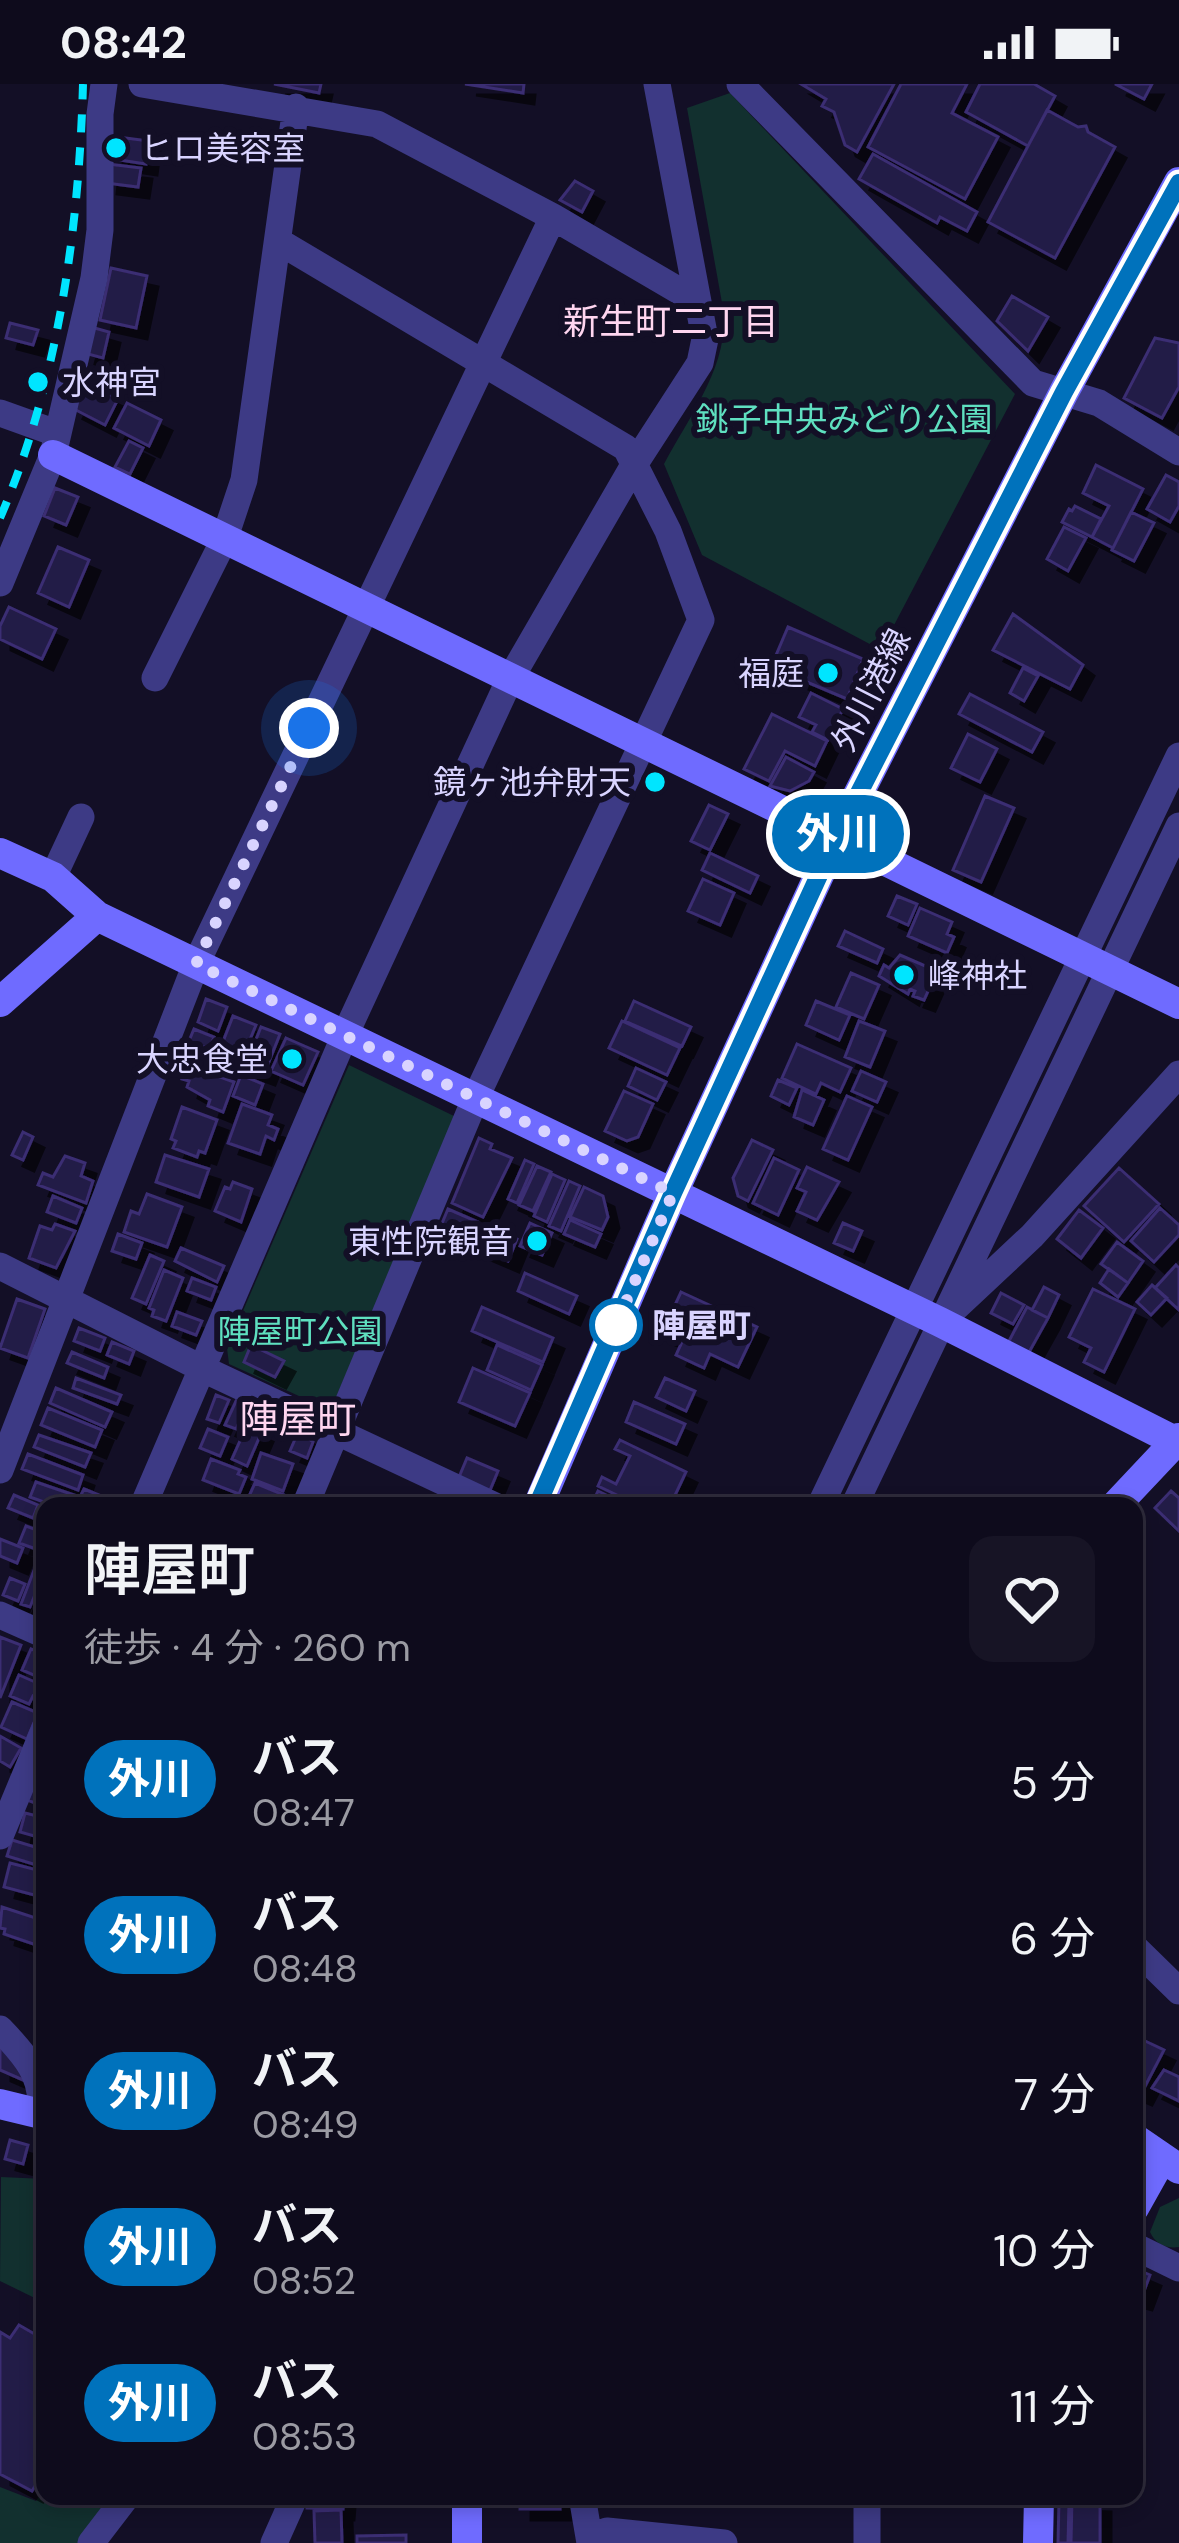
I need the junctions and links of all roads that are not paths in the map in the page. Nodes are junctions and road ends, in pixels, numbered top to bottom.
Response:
1 (104, 84) edge
2 (142, 84) edge
3 (657, 84) edge
4 (740, 84) edge
5 (296, 107) junction
6 (1179, 182) edge
7 (553, 217) junction
8 (278, 241) junction
9 (695, 301) junction
10 (484, 361) junction
11 (1064, 392) junction
12 (0, 412) edge
13 (55, 444) junction
14 (1179, 452) edge
15 (634, 465) junction
16 (224, 540) junction
17 (0, 583) edge
18 (366, 610) junction
19 (155, 678) dead end
20 (509, 681) junction
21 (645, 746) junction
22 (1179, 756) edge
23 (81, 818) dead end
24 (1179, 826) edge
25 (837, 836) junction
26 (0, 853) edge
27 (53, 877) junction
28 (97, 916) junction
29 (1095, 962) junction
30 (196, 964) junction
31 (0, 1002) edge
32 (1179, 1004) edge
33 (345, 1035) junction
34 (1179, 1074) edge
35 (476, 1097) junction
36 (673, 1193) junction
37 (0, 1266) edge
38 (67, 1298) junction
39 (926, 1315) junction
40 (201, 1368) junction
41 (337, 1431) junction
42 (1178, 1441) edge
43 (0, 1470) edge
44 (147, 1497) edge
45 (309, 1497) edge
46 (476, 1497) edge
47 (542, 1497) edge
48 (825, 1497) edge
49 (857, 1497) edge
50 (1124, 1497) edge
51 (0, 1615) edge
52 (36, 1631) edge
53 (36, 1750) edge
54 (0, 1836) edge
55 (1143, 1956) edge
56 (1179, 1990) edge
57 (0, 2029) edge
58 (36, 2073) edge
59 (0, 2104) edge
60 (36, 2113) edge
61 (1143, 2144) edge
62 (1171, 2163) edge
63 (1143, 2197) edge
64 (1143, 2250) edge
65 (1179, 2268) edge
66 (120, 2505) edge
67 (292, 2505) edge
68 (467, 2505) edge
69 (584, 2505) edge
70 (867, 2505) edge
71 (1039, 2505) edge
72 (590, 2540) edge
73 (91, 2543) edge
74 (274, 2543) edge
75 (467, 2543) edge
76 (724, 2543) edge
77 (867, 2543) edge
78 (1039, 2543) edge

1 - 13 street
2 - 5 street
3 - 9 street
4 - 11 street
5 - 7 street
5 - 8 street
6 - 11 street, 外川港線
7 - 9 street
7 - 10 street
8 - 10 street
8 - 16 street
9 - 15 street
10 - 15 street
10 - 18 street
11 - 14 street
11 - 25 street, 外川港線
12 - 13 street
13 - 16 street
13 - 17 street
15 - 20 street
15 - 21 street
16 - 18 street
16 - 19 street
18 - 20 street
18 - 30 street
20 - 21 street
20 - 33 street
21 - 25 street
21 - 35 street
22 - 29 street
23 - 27 street
24 - 29 street
25 - 29 street
25 - 36 street, 外川港線
26 - 27 street
27 - 28 street
28 - 30 street
28 - 31 street
29 - 32 street
29 - 39 street
30 - 33 street
30 - 38 street
33 - 35 street
33 - 40 street
34 - 39 street
35 - 36 street
35 - 41 street
36 - 39 street
36 - 47 street, 外川港線
37 - 38 street
38 - 40 street
38 - 43 street
39 - 42 street
39 - 48 street
39 - 49 street
40 - 41 street
40 - 44 street
41 - 45 street
41 - 46 street
42 - 50 street
51 - 52 street
53 - 54 street
55 - 56 street
57 - 58 street
59 - 60 street
61 - 62 street
62 - 63 street
64 - 65 street
66 - 73 street
67 - 74 street
68 - 75 street
69 - 72 street
70 - 77 street
71 - 78 street
72 - 76 street

